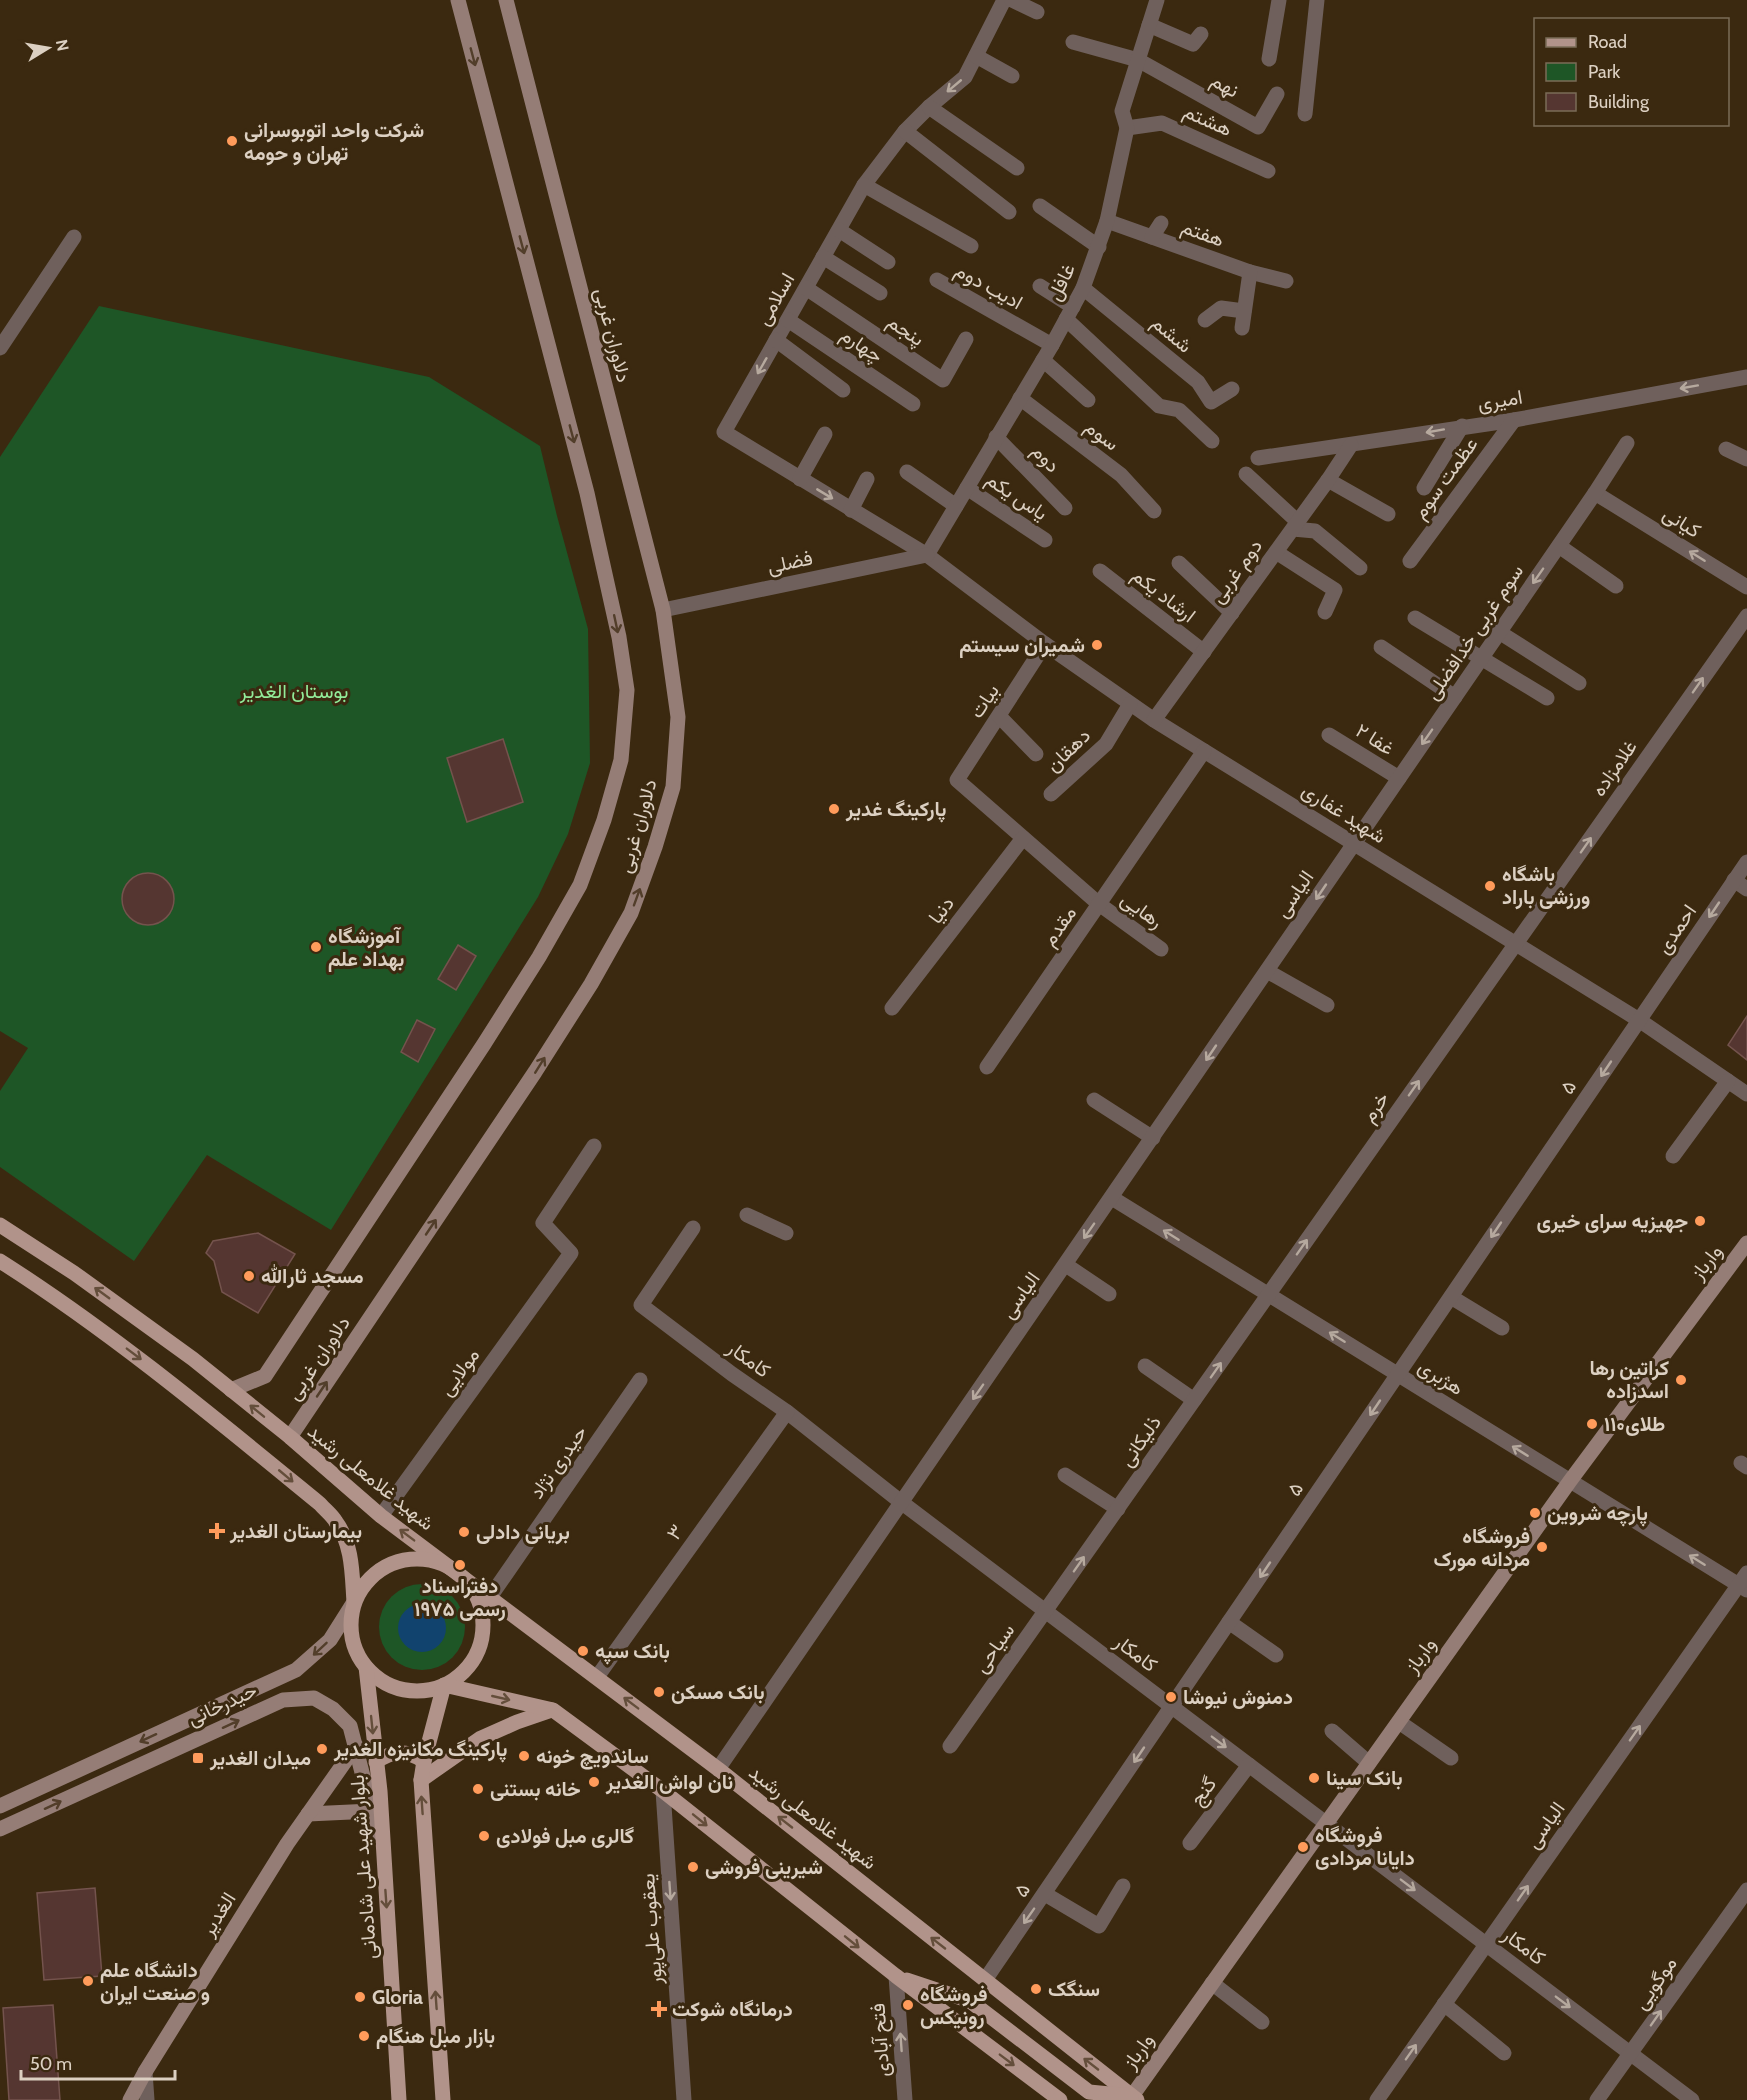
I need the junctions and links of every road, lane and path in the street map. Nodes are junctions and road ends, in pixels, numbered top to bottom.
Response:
1 (458, 0) edge
2 (506, 0) edge
3 (1004, 0) edge
4 (1012, 0) edge
5 (1157, 0) edge
6 (1279, 0) edge
7 (1317, 0) edge
8 (1037, 12) dead end
9 (1149, 25) junction
10 (1201, 34) dead end
11 (1073, 42) dead end
12 (976, 56) junction
13 (1269, 59) dead end
14 (1138, 60) junction
15 (1012, 76) dead end
16 (1277, 94) dead end
17 (929, 107) junction
18 (1305, 114) dead end
19 (1127, 128) junction
20 (905, 131) junction
21 (1017, 168) dead end
22 (1268, 171) dead end
23 (864, 185) junction
24 (1040, 206) dead end
25 (1009, 212) dead end
26 (1107, 221) junction
27 (1161, 223) dead end
28 (839, 230) junction
29 (74, 237) dead end
30 (1152, 237) junction
31 (971, 246) dead end
32 (1099, 247) junction
33 (823, 257) junction
34 (888, 262) dead end
35 (1250, 272) junction
36 (937, 280) dead end
37 (1286, 281) dead end
38 (1040, 286) dead end
39 (806, 288) junction
40 (1083, 288) junction
41 (880, 293) dead end
42 (1244, 311) junction
43 (1070, 313) junction
44 (788, 320) junction
45 (1205, 320) dead end
46 (1242, 328) dead end
47 (966, 339) dead end
48 (776, 340) junction
49 (1052, 345) junction
50 (0, 348) edge
51 (1043, 360) junction
52 (1747, 377) edge
53 (1232, 389) dead end
54 (843, 390) dead end
55 (1020, 398) junction
56 (1088, 400) dead end
57 (913, 404) dead end
58 (1514, 420) junction
59 (1462, 426) junction
60 (825, 434) dead end
61 (996, 437) junction
62 (1212, 441) dead end
63 (1627, 443) dead end
64 (1351, 445) junction
65 (1726, 449) dead end
66 (1258, 458) dead end
67 (1747, 459) edge
68 (907, 472) dead end
69 (1246, 474) dead end
70 (800, 478) junction
71 (867, 478) dead end
72 (1328, 480) junction
73 (967, 488) junction
74 (1424, 488) dead end
75 (1595, 494) junction
76 (956, 506) junction
77 (1065, 508) dead end
78 (851, 510) junction
79 (1154, 511) dead end
80 (1388, 514) dead end
81 (1295, 526) junction
82 (1045, 540) dead end
83 (1558, 546) junction
84 (1276, 552) junction
85 (927, 555) junction
86 (1410, 561) dead end
87 (1179, 563) dead end
88 (1360, 568) dead end
89 (1100, 571) dead end
90 (1616, 586) dead end
91 (1747, 587) edge
92 (663, 610) junction
93 (1325, 612) dead end
94 (1232, 613) junction
95 (1747, 616) edge
96 (1415, 618) dead end
97 (1500, 632) junction
98 (1045, 644) junction
99 (1381, 647) dead end
100 (1204, 652) junction
101 (1481, 658) junction
102 (1579, 683) dead end
103 (1455, 697) junction
104 (1547, 698) dead end
105 (1130, 704) junction
106 (999, 716) junction
107 (1154, 720) junction
108 (1329, 735) dead end
109 (1204, 751) junction
110 (1036, 754) dead end
111 (1399, 778) junction
112 (957, 780) joint
113 (1052, 794) dead end
114 (1023, 838) junction
115 (1354, 844) junction
116 (1747, 862) edge
117 (1741, 885) edge
118 (1099, 904) junction
119 (1516, 944) junction
120 (1161, 949) dead end
121 (1267, 971) junction
122 (1327, 1005) dead end
123 (892, 1008) dead end
124 (1639, 1020) junction
125 (987, 1067) dead end
126 (1728, 1081) junction
127 (1747, 1094) edge
128 (1094, 1100) dead end
129 (1153, 1138) junction
130 (594, 1146) dead end
131 (1673, 1156) dead end
132 (1112, 1198) junction
133 (747, 1215) dead end
134 (0, 1224) edge
135 (693, 1228) dead end
136 (786, 1233) dead end
137 (1747, 1243) edge
138 (0, 1261) edge
139 (1066, 1265) junction
140 (1109, 1294) dead end
141 (1268, 1295) junction
142 (1451, 1297) junction
143 (1502, 1328) dead end
144 (1145, 1366) dead end
145 (1398, 1375) junction
146 (640, 1380) dead end
147 (231, 1390) junction
148 (1194, 1400) junction
149 (787, 1412) junction
150 (290, 1437) junction
151 (1065, 1475) dead end
152 (1570, 1481) junction
153 (901, 1502) junction
154 (1118, 1509) junction
155 (381, 1516) junction
156 (454, 1570) junction
157 (1744, 1583) edge
158 (490, 1597) junction
159 (354, 1602) junction
160 (1046, 1611) junction
161 (1229, 1622) junction
162 (1276, 1655) dead end
163 (366, 1666) junction
164 (597, 1677) junction
165 (444, 1685) junction
166 (1172, 1707) junction
167 (553, 1710) junction
168 (1399, 1722) junction
169 (1332, 1731) dead end
170 (356, 1746) junction
171 (950, 1746) dead end
172 (1452, 1758) dead end
173 (424, 1761) junction
174 (376, 1762) junction
175 (1369, 1763) junction
176 (1249, 1765) junction
177 (718, 1769) junction
178 (421, 1780) junction
179 (663, 1791) junction
180 (0, 1806) edge
181 (372, 1811) junction
182 (308, 1814) junction
183 (1326, 1823) junction
184 (0, 1829) edge
185 (383, 1841) junction
186 (1190, 1843) dead end
187 (1123, 1886) dead end
188 (1747, 1890) edge
189 (1045, 1894) junction
190 (1486, 1944) junction
191 (896, 1976) junction
192 (985, 1980) junction
193 (1212, 1983) junction
194 (1444, 2004) junction
195 (1262, 2022) dead end
196 (1504, 2054) dead end
197 (1631, 2054) junction
198 (145, 2072) junction
199 (1134, 2098) edge
200 (130, 2100) edge
201 (147, 2100) edge
202 (399, 2100) edge
203 (443, 2100) edge
204 (684, 2100) edge
205 (905, 2100) edge
206 (1060, 2100) edge
207 (1377, 2100) edge
208 (1597, 2100) edge
209 (1692, 2100) edge

1 -> 147 main road, دلاوران غربی
2 - 92 main road, دلاوران غربی
3 - 12 street, اسلامی
4 - 8 street
5 - 9 street, غافل
6 - 13 street
7 - 18 street
9 - 10 street
9 - 14 street, غافل
11 - 14 street
12 - 15 street
12 -> 17 street, اسلامی
14 - 16 street, نهم
14 - 19 street, غافل
17 - 20 street, اسلامی
17 - 21 street
19 - 22 street, هشتم
19 - 26 street, غافل
20 - 23 street, اسلامی
20 - 25 street
23 - 28 street, اسلامی
23 - 31 street
24 - 32 street
26 - 30 street, هفتم
26 - 32 street, غافل
27 - 30 street
28 - 33 street, اسلامی
28 - 34 street
29 - 50 street
30 - 35 street, هفتم
32 - 40 street, غافل
33 - 39 street, اسلامی
33 - 41 street
35 - 37 street, هفتم
35 - 42 street
36 - 49 street, ادیب دوم
38 - 43 street
39 - 44 street, اسلامی
39 - 47 street, پنجم
40 - 43 street, غافل
40 - 53 street, ششم
42 - 45 street
42 - 46 street
43 - 49 street, غافل
43 - 62 street
44 - 48 street, اسلامی
44 - 57 street, چهارم
48 - 54 street
48 -> 70 street, اسلامی
49 - 51 street, غافل
51 - 55 street, غافل
51 - 56 street
52 -> 58 street, امیری
55 - 61 street, غافل
55 - 79 street, سوم
58 - 59 street, امیری
58 - 86 street, عظمت سوم
59 -> 64 street, امیری
59 - 74 street
60 - 70 street
61 - 73 street, غافل
61 - 77 street, دوم
63 - 75 street, سوم غربی خدافضلی
64 - 66 street, امیری
64 - 72 street, دوم غربی
65 - 67 street
68 - 76 street
69 - 81 street
70 -> 78 street, اسلامی
71 - 78 street
72 - 80 street
72 - 81 street, دوم غربی
73 - 76 street, غافل
73 - 82 street, یاس یکم
75 - 83 street, سوم غربی خدافضلی
91 -> 75 street, کیانی
76 - 85 street, غافل
78 - 85 street, اسلامی
81 - 84 street, دوم غربی
81 - 88 street
83 - 90 street
83 -> 97 street, سوم غربی خدافضلی
84 - 93 street
84 - 94 street, دوم غربی
85 - 92 street, فضلی
85 - 98 street, شهید غفاری
87 - 94 street
89 - 100 street, ارشاد یکم
150 -> 92 main road, دلاوران غربی
94 - 100 street, دوم غربی
119 -> 95 street, غلامزاده
96 - 101 street
97 - 101 street, سوم غربی خدافضلی
97 - 102 street
98 - 105 street, شهید غفاری
98 - 106 street, بیات
99 - 103 street
100 - 107 street, دوم غربی
101 - 103 street, سوم غربی خدافضلی
101 - 104 street
103 -> 111 street, سوم غربی خدافضلی
105 - 107 street, شهید غفاری
105 - 113 street, دهقان
106 - 110 street
106 - 112 street, بیات
107 - 109 street, شهید غفاری
108 - 111 street, غفا ۲
109 - 115 street, شهید غفاری
109 - 118 street
111 - 115 street, سوم غربی خدافضلی
112 - 114 street, مقدم
114 - 118 street, مقدم
114 - 123 street, دنیا
115 - 119 street, شهید غفاری
115 -> 121 street, الیاسی
116 - 117 street, احمدی
117 -> 124 street, احمدی
118 - 120 street, رهایی
118 - 125 street, مقدم
119 - 124 street, شهید غفاری
141 -> 119 street, خرم
121 - 122 street
121 -> 129 street, الیاسی
124 - 126 street, شهید غفاری
124 -> 142 street, ۵
126 - 127 street, شهید غفاری
126 - 131 street
128 - 129 street
129 - 132 street, الیاسی
130 - 155 street, مولایی
132 -> 139 street, الیاسی
141 -> 132 street, هژبری
133 - 136 street
147 -> 134 main road, شهید غلامعلی رشید
135 - 149 street, کامکار
137 - 152 main road, وارباز
138 -> 159 main road
139 - 140 street
139 -> 153 street, الیاسی
145 -> 141 street, هژبری
148 -> 141 street, ذلیکانی
142 - 143 street
142 - 145 street, ۵
144 - 148 street
152 -> 145 street, هژبری
145 -> 161 street, ۵
146 - 158 street, حیدری نژاد
150 -> 147 main road, شهید غلامعلی رشید
148 - 154 street, ذلیکانی
149 - 153 street, کامکار
149 - 164 street, ۳
150 - 155 main road, شهید غلامعلی رشید
151 - 154 street
157 -> 152 street, هژبری
152 - 168 main road, وارباز
153 - 160 street, کامکار
153 - 177 street, الیاسی
160 -> 154 street, ذلیکانی
156 -> 155 main road, شهید غلامعلی رشید
156 - 158 main road, شهید غلامعلی رشید
156 - 159 main road
156 - 165 main road
190 -> 157 street, الیاسی
158 - 164 main road, شهید غلامعلی رشید
159 - 163 main road
159 -> 180 main road, حیدرخانی
160 - 166 street, کامکار
160 - 171 street, سیاحی
161 - 162 street
161 - 166 street, ۵
163 - 165 main road
163 -> 174 main road, بلوار شهید علی شادمانی
177 -> 164 main road, شهید غلامعلی رشید
165 -> 167 main road
165 - 173 main road
166 -> 176 street, کامکار
166 -> 189 street, ۵
167 - 178 main road
167 - 179 main road
168 - 172 street
168 - 175 main road, وارباز
169 - 175 street
170 - 181 main road, حیدرخانی
170 - 182 main road, الغدیر
184 -> 170 main road, حیدرخانی
173 - 174 main road
173 - 178 main road
174 - 185 main road, بلوار شهید علی شادمانی
175 - 183 main road, وارباز
176 - 183 street, کامکار
176 - 186 street, گنج
192 -> 177 main road, شهید غلامعلی رشید
203 -> 178 main road
179 -> 191 main road
179 -> 204 street, یعقوب علی‌پور
181 - 182 main road
181 - 185 main road, حیدرخانی
182 - 198 main road, الغدیر
183 -> 190 street, کامکار
183 - 193 main road, وارباز
185 -> 202 main road, بلوار شهید علی شادمانی
187 - 189 street
197 -> 188 street, موگویی
189 -> 192 street, ۵
190 - 194 street, الیاسی
190 -> 197 street, کامکار
191 - 199 main road
205 -> 191 street, فتح آبادی
191 -> 206 main road
199 -> 192 main road, شهید غلامعلی رشید
193 - 195 street
193 - 199 main road, وارباز
194 - 196 street
207 -> 194 street, الیاسی
197 - 208 street, موگویی
197 - 209 street, کامکار
198 - 200 main road, الغدیر
198 - 201 street

